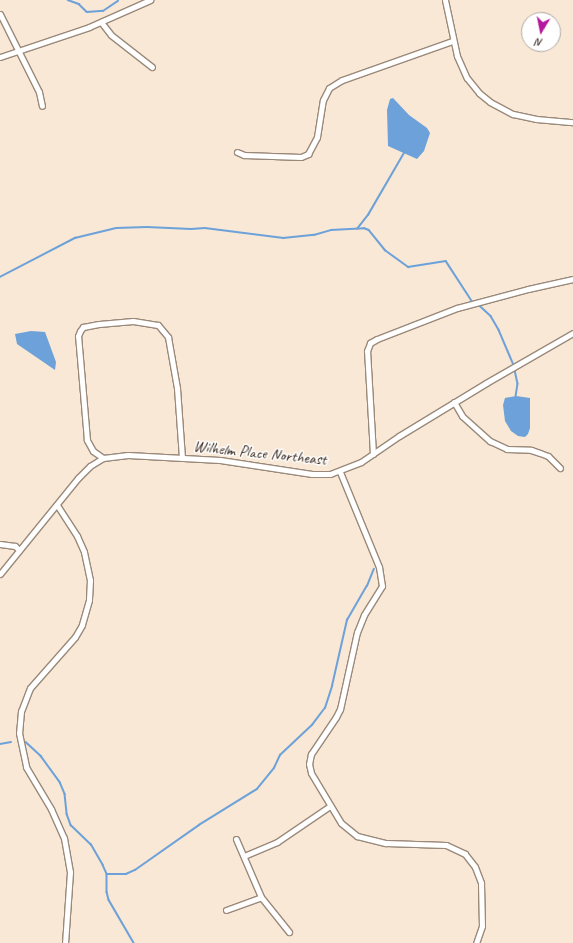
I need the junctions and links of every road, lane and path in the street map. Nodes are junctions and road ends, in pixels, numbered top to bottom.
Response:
1 (150, 0) edge
2 (445, 0) edge
3 (0, 14) edge
4 (102, 22) junction
5 (452, 40) junction
6 (20, 51) junction
7 (0, 57) edge
8 (152, 67) dead end
9 (42, 106) dead end
10 (573, 122) edge
11 (237, 152) dead end
12 (573, 279) edge
13 (573, 333) edge
14 (454, 402) junction
15 (373, 454) junction
16 (103, 458) junction
17 (182, 458) junction
18 (560, 468) dead end
19 (340, 472) junction
20 (56, 505) junction
21 (0, 544) edge
22 (19, 550) junction
23 (0, 574) edge
24 (330, 806) junction
25 (236, 839) dead end
26 (244, 856) junction
27 (261, 897) junction
28 (226, 910) dead end
29 (289, 932) dead end
30 (66, 943) edge
31 (476, 943) edge

1 - 4 street
2 - 5 street
3 - 6 street
4 - 6 street
4 - 8 street
5 - 10 street
5 - 11 street
6 - 7 street
6 - 9 street
12 - 15 street
13 - 14 street, Wilhelm Place Northeast
14 - 15 street, Wilhelm Place Northeast
14 - 18 street
15 - 19 street, Wilhelm Place Northeast
16 - 17 street, Wilhelm Place Northeast
16 - 17 street
16 - 20 street, Wilhelm Place Northeast
17 - 19 street, Wilhelm Place Northeast
19 - 24 street
20 - 22 street, Wilhelm Place Northeast
20 - 30 street
21 - 22 street
22 - 23 street, Wilhelm Place Northeast
24 - 26 street
24 - 31 street
25 - 26 street
26 - 27 street
27 - 28 street
27 - 29 street

